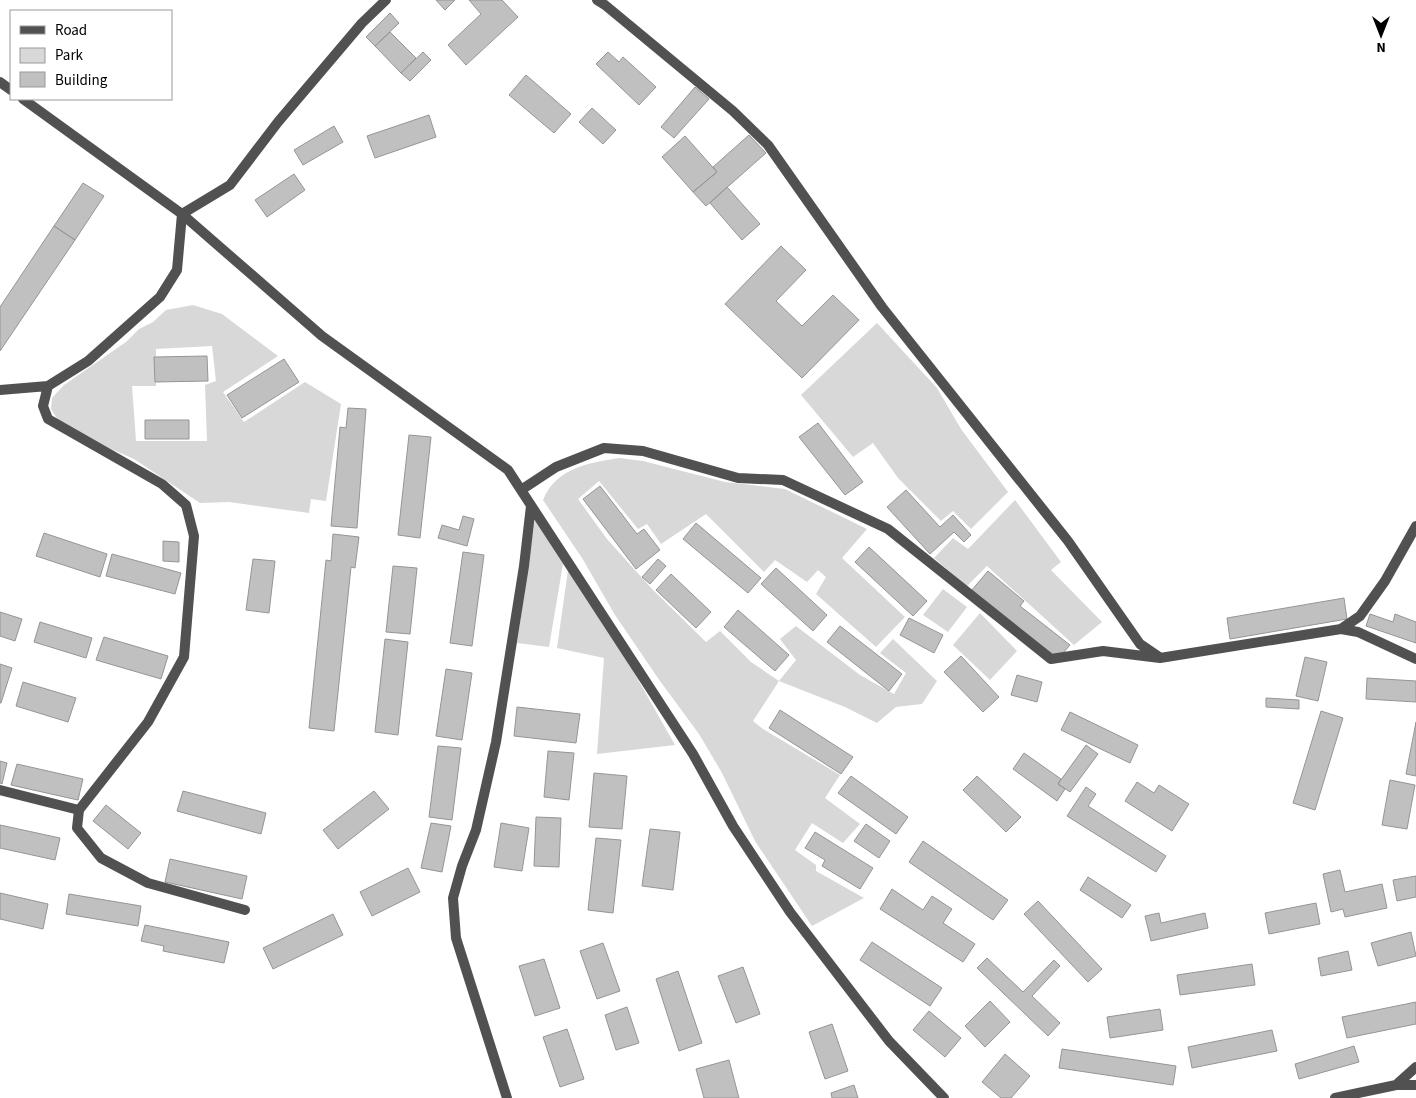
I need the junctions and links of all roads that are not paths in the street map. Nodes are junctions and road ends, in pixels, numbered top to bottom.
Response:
1 (386, 0) edge
2 (597, 0) edge
3 (24, 100) edge
4 (182, 214) junction
5 (48, 386) junction
6 (0, 390) edge
7 (521, 490) junction
8 (531, 506) junction
9 (1416, 526) edge
10 (1342, 630) junction
11 (1160, 658) junction
12 (1416, 659) edge
13 (0, 790) edge
14 (79, 810) junction
15 (245, 910) dead end
16 (1416, 1067) edge
17 (1396, 1085) junction
18 (1416, 1085) edge
19 (508, 1098) edge
20 (944, 1098) edge
21 (1335, 1098) edge

1 - 4 street
2 - 11 street
3 - 4 street
4 - 5 street
4 - 7 street
5 - 6 street
5 - 14 street
7 - 8 street
7 - 11 street
8 - 19 street
8 - 20 street
9 - 10 street
10 - 11 street
10 - 12 street
13 - 14 street
14 - 15 street
16 - 17 street
17 - 18 street
17 - 21 street

